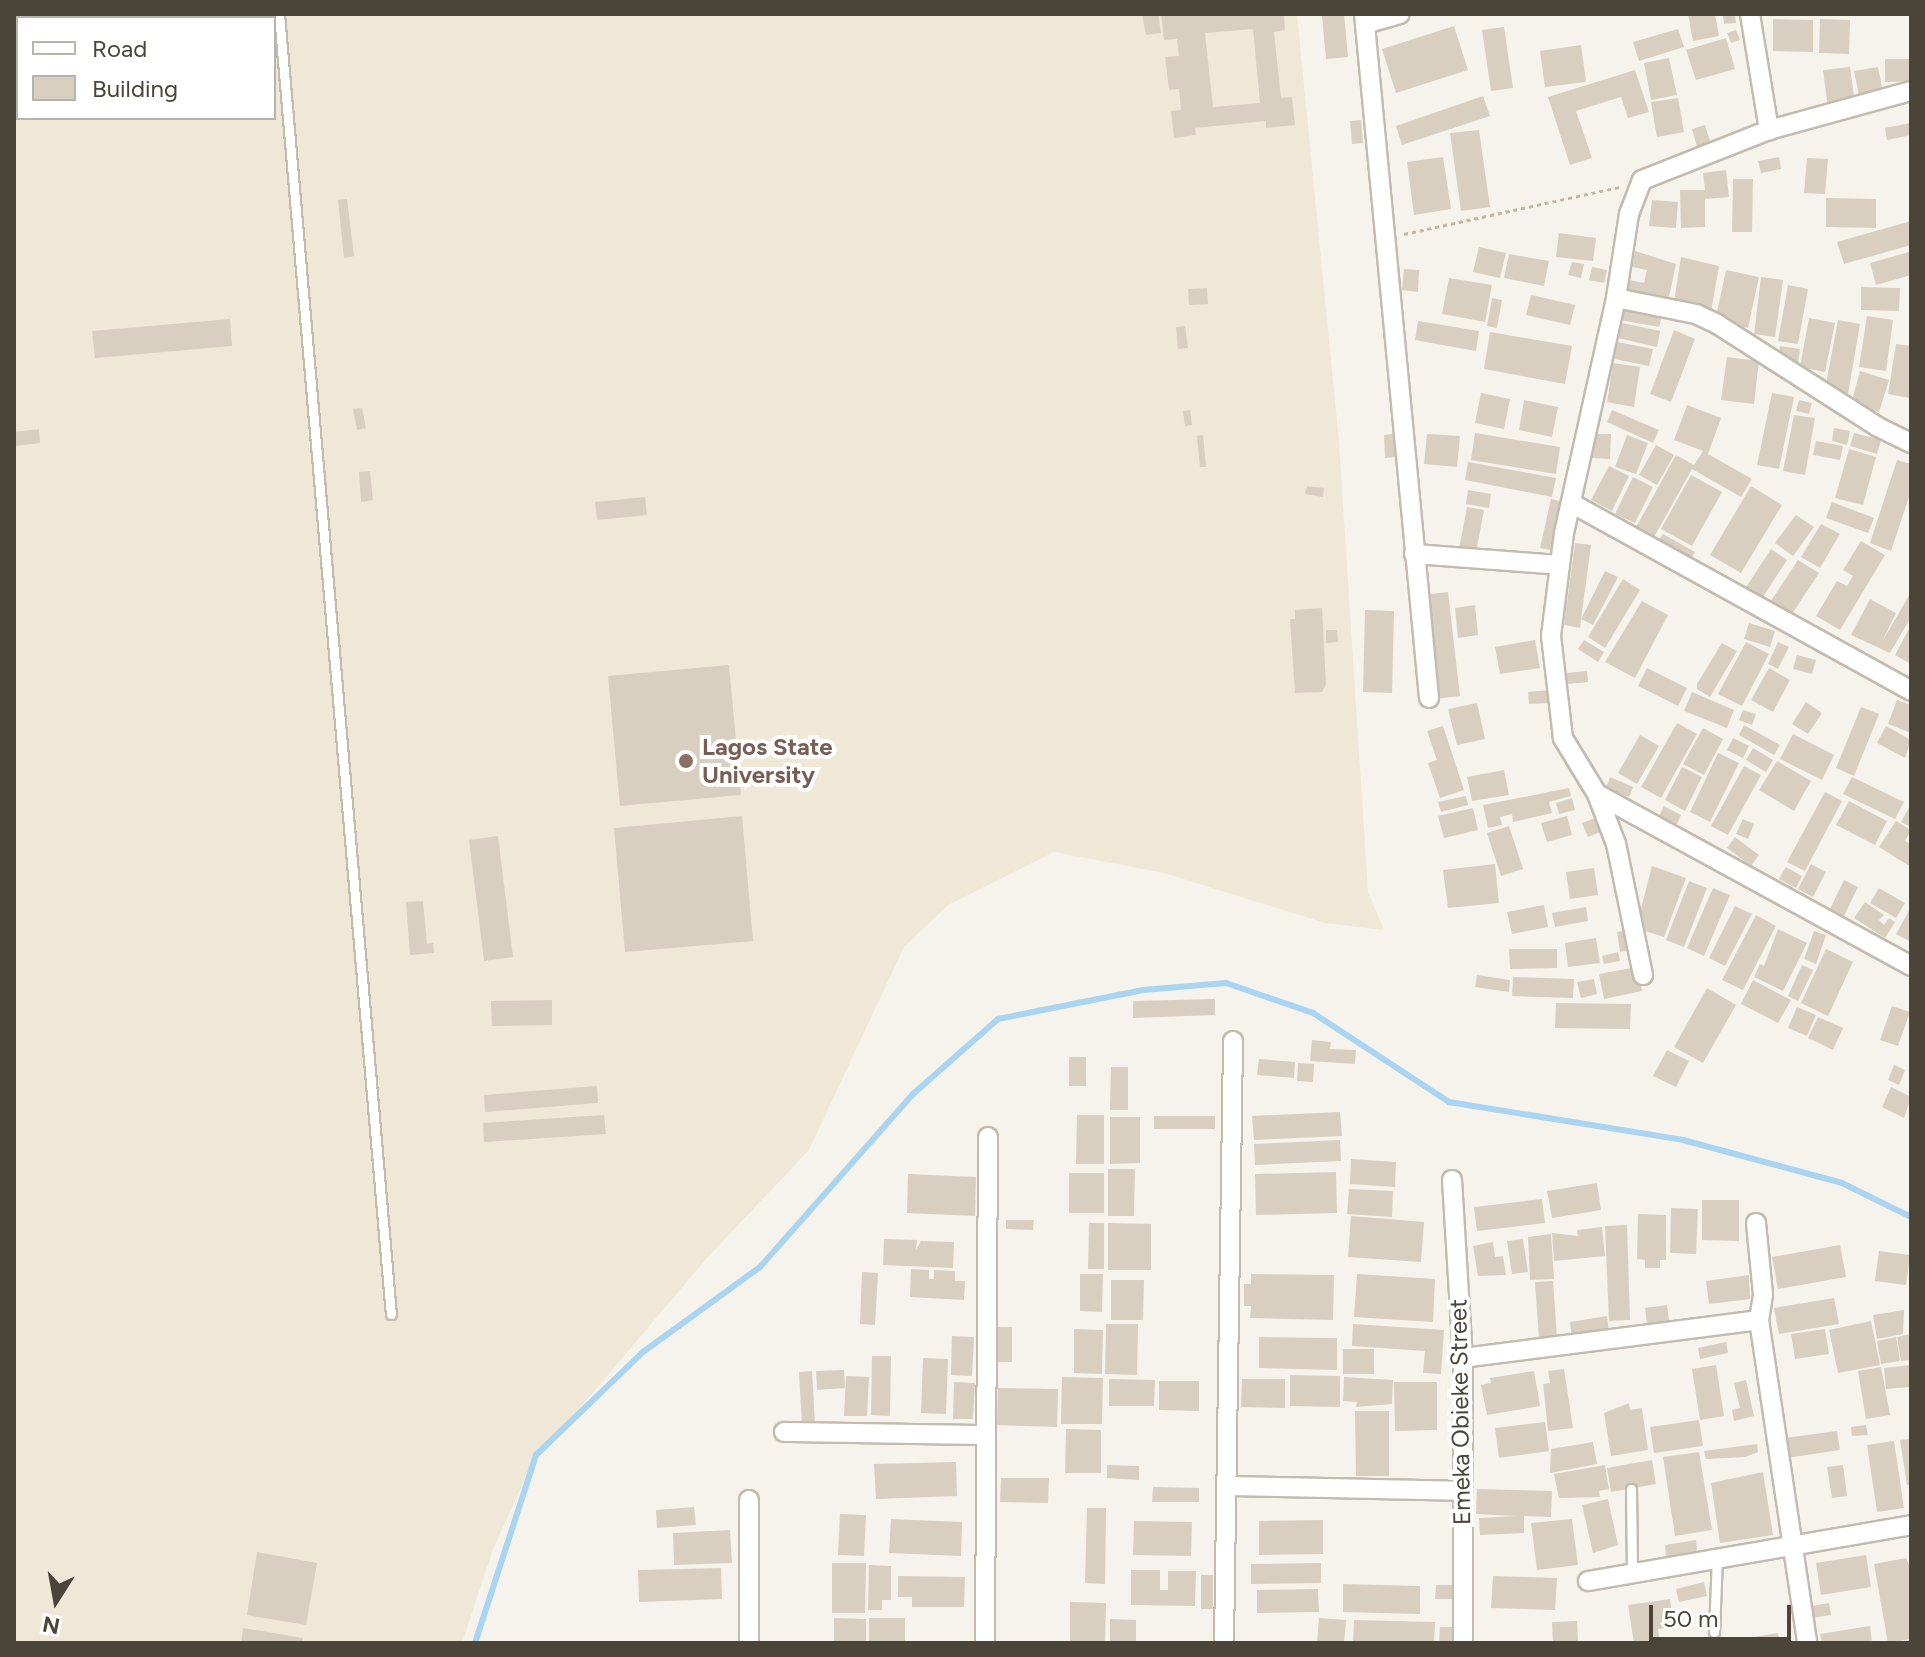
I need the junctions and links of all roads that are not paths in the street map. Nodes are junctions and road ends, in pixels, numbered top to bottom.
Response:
1 (279, 14) edge
2 (1400, 14) edge
3 (1750, 14) edge
4 (1364, 19) edge
5 (1911, 91) edge
6 (1769, 130) junction
7 (1616, 298) junction
8 (1911, 443) edge
9 (1571, 503) junction
10 (1414, 554) junction
11 (1560, 565) junction
12 (1911, 691) edge
13 (1429, 698) dead end
14 (1597, 794) junction
15 (1911, 966) edge
16 (1643, 975) dead end
17 (1233, 1041) dead end
18 (988, 1137) dead end
19 (1452, 1180) dead end
20 (1756, 1223) dead end
21 (391, 1314) dead end
22 (1759, 1320) junction
23 (1463, 1358) junction
24 (784, 1432) dead end
25 (985, 1435) junction
26 (1227, 1486) junction
27 (1631, 1489) dead end
28 (1462, 1491) junction
29 (749, 1500) dead end
30 (1911, 1525) edge
31 (1794, 1542) junction
32 (1717, 1556) junction
33 (1632, 1573) junction
34 (1588, 1581) dead end
35 (1714, 1632) dead end
36 (749, 1643) edge
37 (985, 1643) edge
38 (1224, 1643) edge
39 (1463, 1643) edge
40 (1807, 1643) edge

1 - 21 lane
2 - 4 street
3 - 6 street
4 - 10 street
5 - 6 street
6 - 7 street
7 - 8 street
7 - 9 street
9 - 11 street
9 - 12 street
10 - 11 street
10 - 13 street
11 - 14 street
14 - 15 street
14 - 16 street
17 - 26 street
18 - 25 street
19 - 23 street, Emeka Obieke Street
20 - 22 street
22 - 23 street
22 - 31 street
23 - 28 street, Emeka Obieke Street
24 - 25 street
25 - 37 street
26 - 28 street
26 - 38 street
27 - 33 lane
28 - 39 street, Emeka Obieke Street
29 - 36 street
30 - 31 street
31 - 32 street
31 - 40 street
32 - 33 street
32 - 35 lane
33 - 34 street

